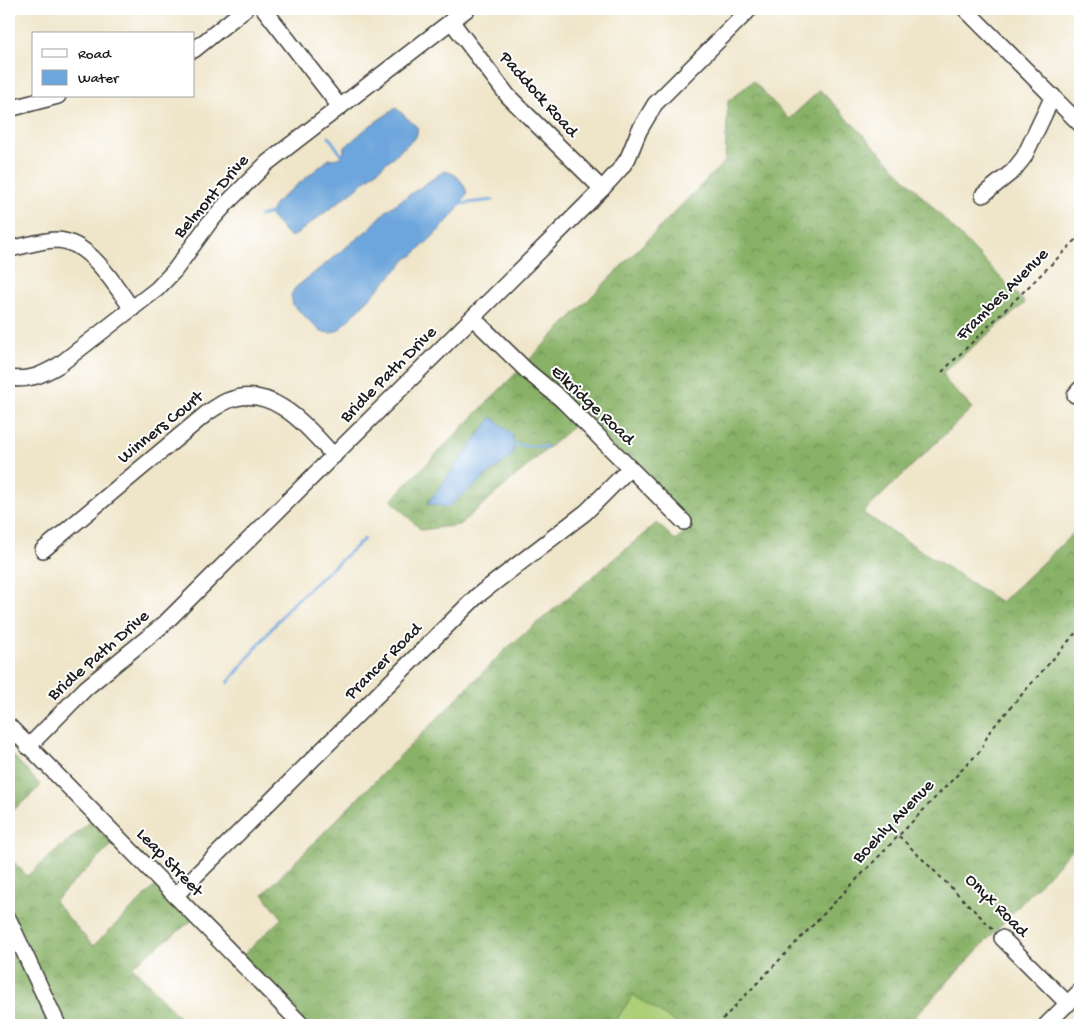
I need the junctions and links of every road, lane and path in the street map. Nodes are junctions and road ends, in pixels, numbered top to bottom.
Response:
1 (246, 9) edge
2 (264, 9) edge
3 (467, 9) edge
4 (750, 9) edge
5 (965, 9) edge
6 (451, 21) junction
7 (195, 49) edge
8 (1052, 96) junction
9 (50, 98) edge
10 (340, 107) junction
11 (9, 109) edge
12 (1080, 124) edge
13 (602, 189) junction
14 (983, 196) dead end
15 (1080, 236) edge
16 (9, 249) edge
17 (132, 309) junction
18 (473, 318) junction
19 (942, 372) dead end
20 (9, 378) edge
21 (334, 456) junction
22 (630, 468) junction
23 (684, 522) dead end
24 (43, 550) dead end
25 (1080, 628) edge
26 (9, 726) edge
27 (28, 747) junction
28 (898, 836) junction
29 (175, 896) junction
30 (9, 920) edge
31 (1002, 938) joint
32 (1080, 991) edge
33 (1068, 1004) junction
34 (299, 1024) edge
35 (58, 1025) edge
36 (717, 1025) edge
37 (1046, 1025) edge

1 - 7 street
2 - 10 street
3 - 6 street, Belmont Drive
4 - 13 street, Bridle Path Drive
5 - 8 street
6 - 10 street, Belmont Drive
6 - 13 street, Paddock Road
8 - 12 street
8 - 14 street
9 - 11 street
10 - 17 street, Belmont Drive
13 - 18 street, Bridle Path Drive
15 - 19 path, Frambes Avenue
16 - 17 street
17 - 20 street, Belmont Drive
18 - 21 street, Bridle Path Drive
18 - 22 street, Elkridge Road
21 - 24 street, Winners Court
21 - 27 street, Bridle Path Drive
22 - 23 street, Elkridge Road
22 - 29 street, Prancer Road
25 - 28 path, Boehly Avenue
26 - 27 street, Leap Street
27 - 29 street, Leap Street
28 - 31 path, Onyx Road
28 - 36 path, Boehly Avenue
29 - 34 street, Leap Street
30 - 35 street
31 - 33 street, Onyx Road
32 - 33 street
33 - 37 street

